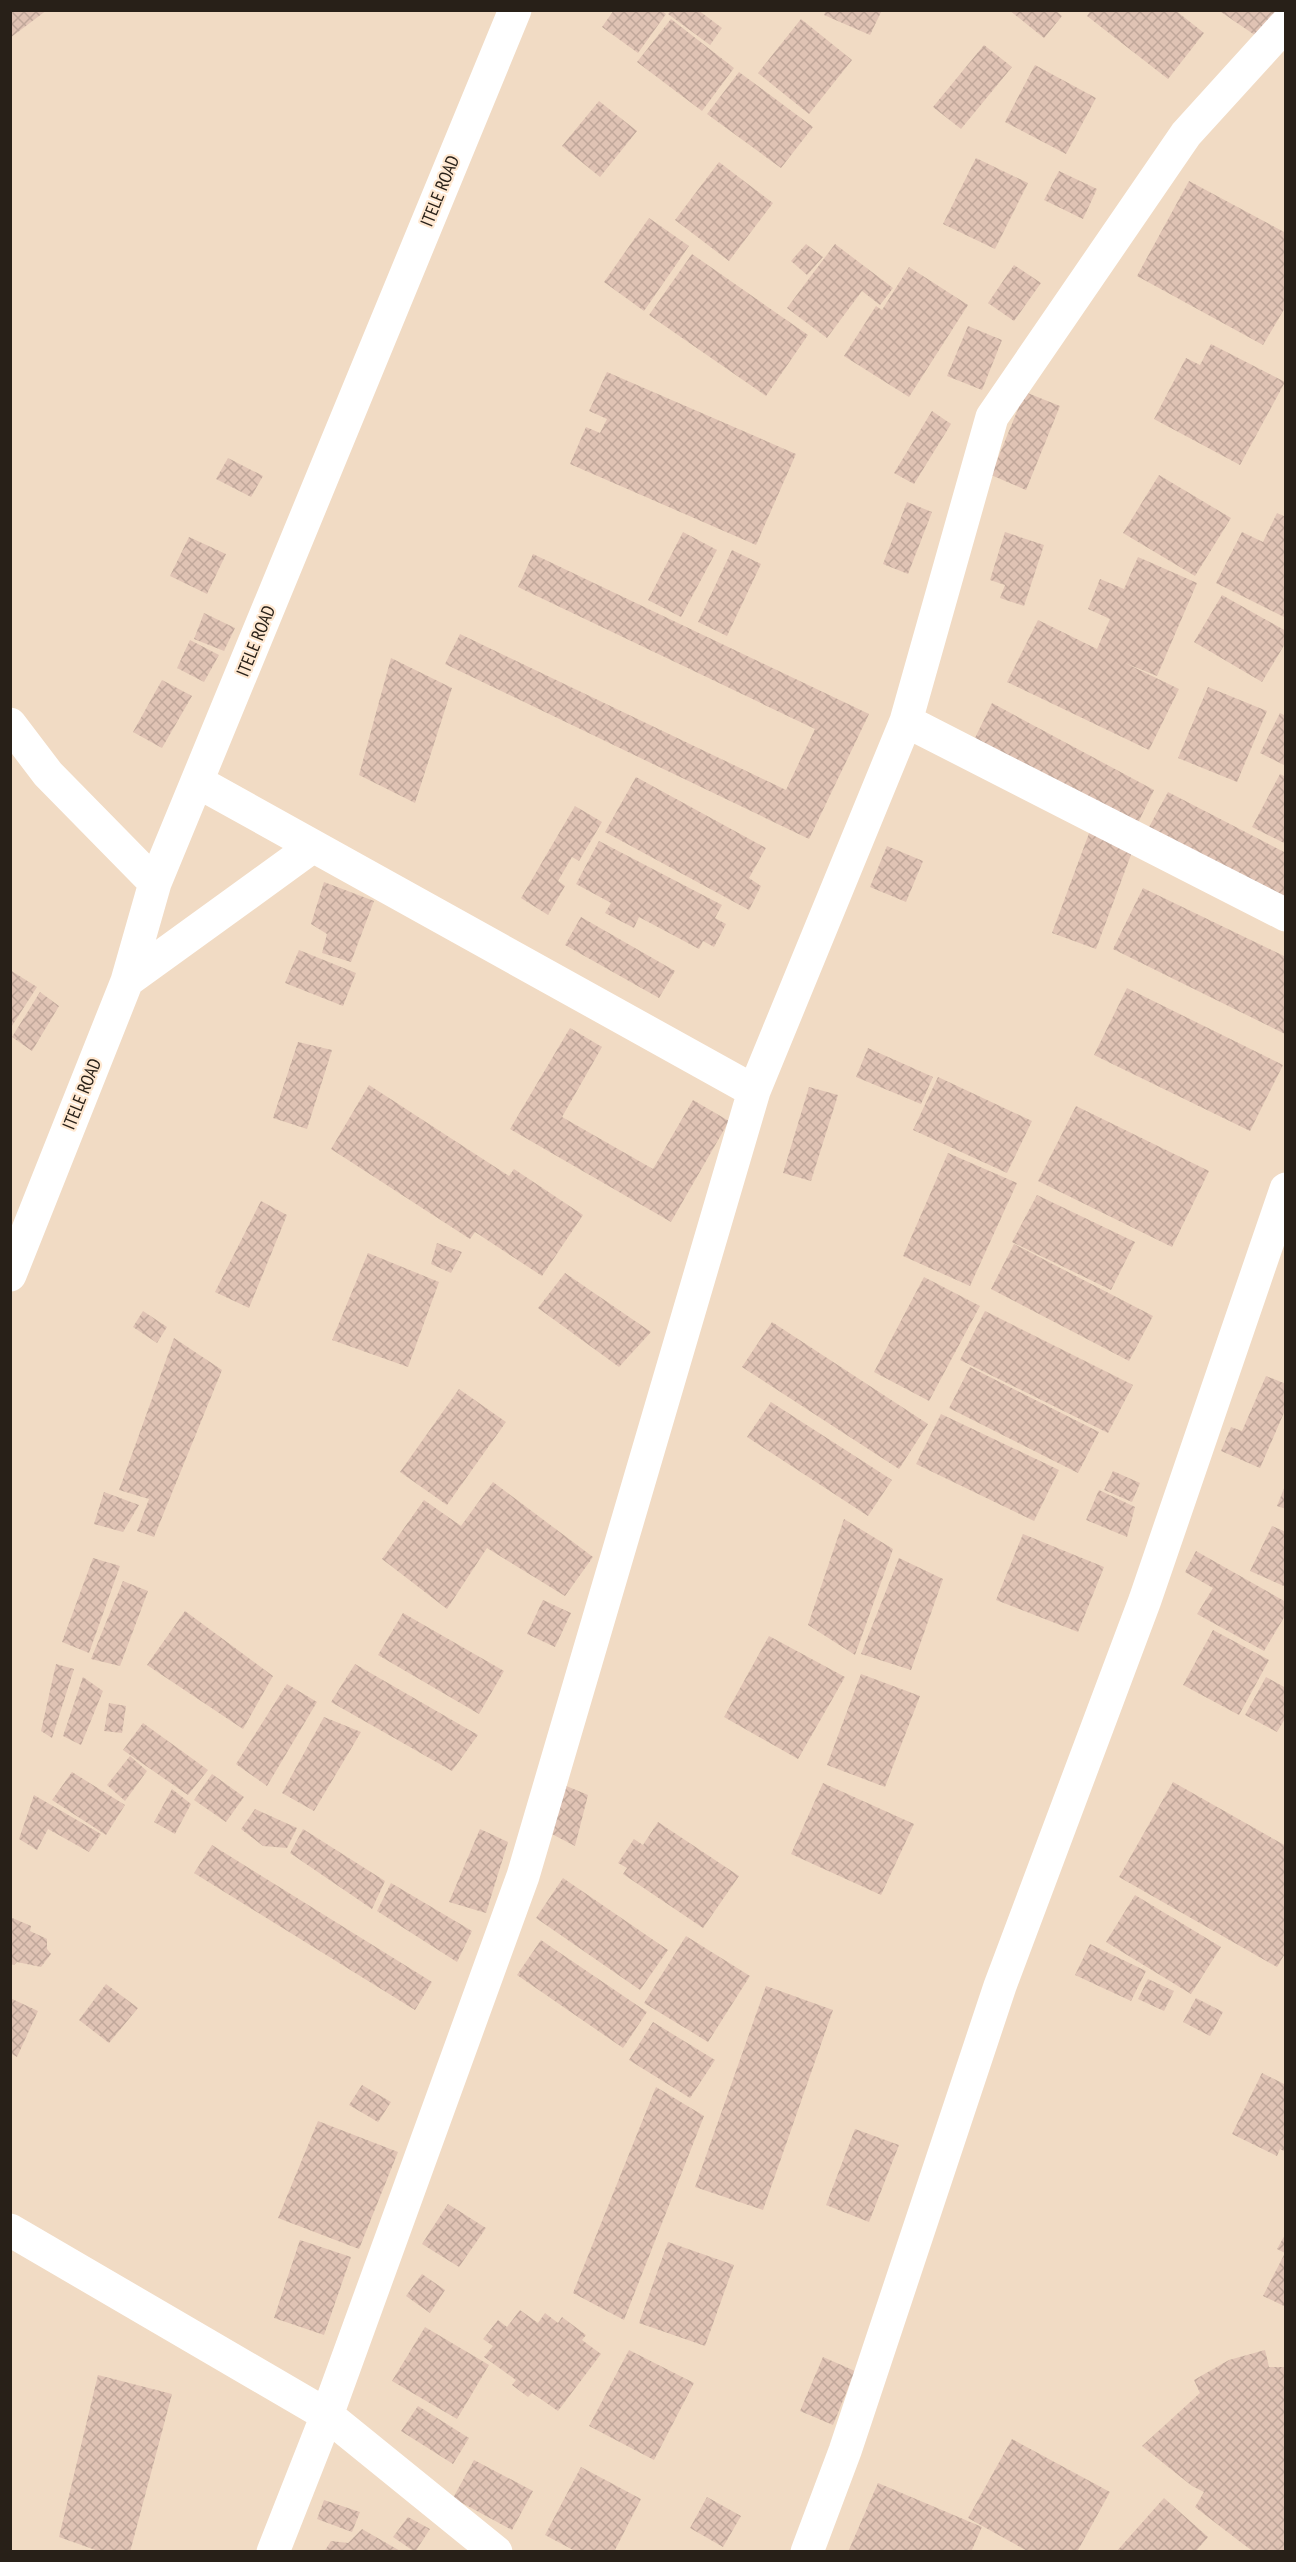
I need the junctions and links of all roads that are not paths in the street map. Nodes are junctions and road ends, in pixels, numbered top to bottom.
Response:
1 (514, 10) edge
2 (1286, 24) edge
3 (906, 721) junction
4 (10, 724) edge
5 (198, 782) junction
6 (312, 847) junction
7 (154, 883) junction
8 (1286, 915) edge
9 (127, 981) junction
10 (754, 1091) junction
11 (1286, 1189) edge
12 (10, 1275) edge
13 (10, 2230) edge
14 (327, 2415) junction
15 (273, 2552) edge
16 (496, 2552) edge
17 (807, 2552) edge

1 - 5 street, ITELE ROAD
2 - 3 street
3 - 8 street
3 - 10 street
4 - 7 street
5 - 6 street
5 - 7 street, ITELE ROAD
6 - 9 street
6 - 10 street
7 - 9 street, ITELE ROAD
9 - 12 street, ITELE ROAD
10 - 14 street
11 - 17 street
13 - 14 street
14 - 15 street
14 - 16 street

